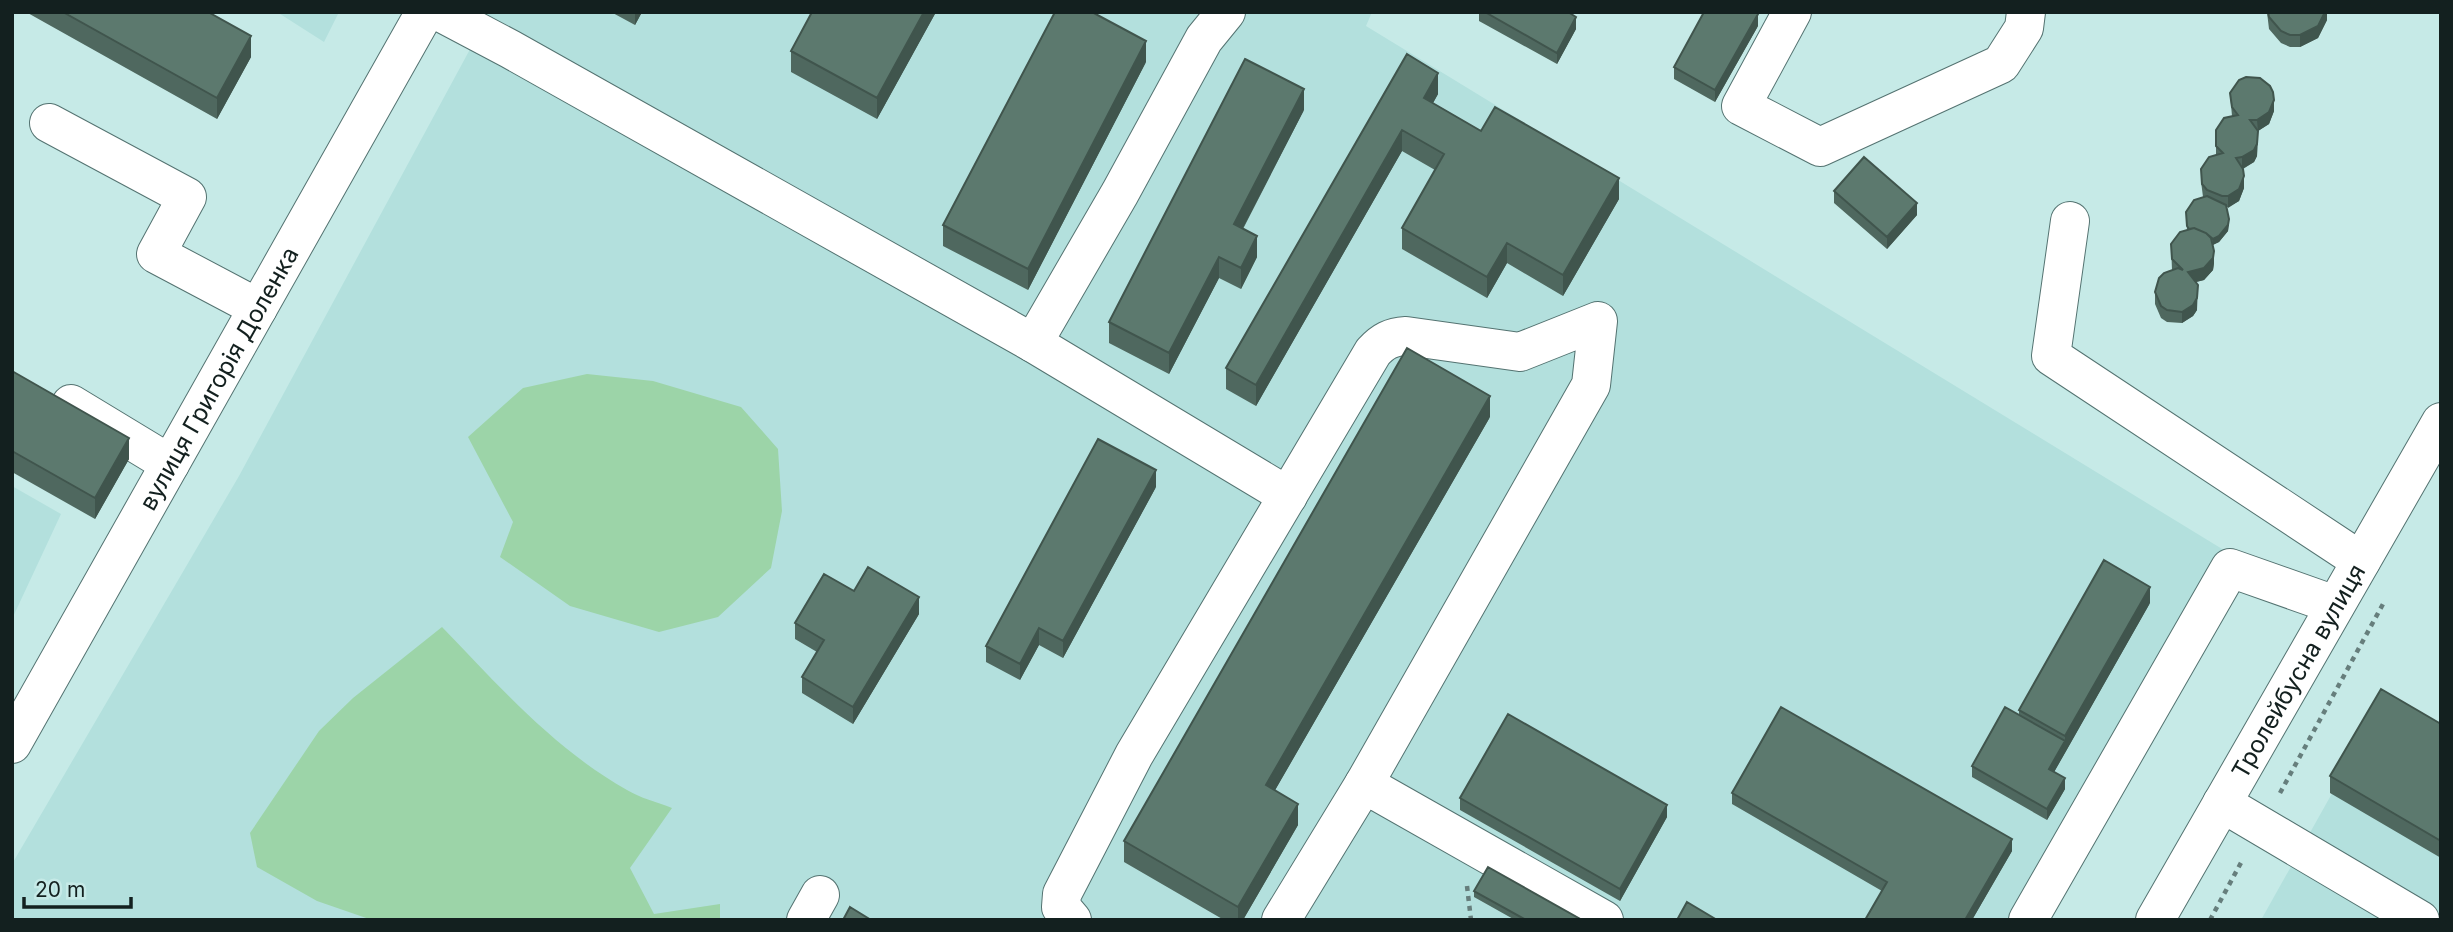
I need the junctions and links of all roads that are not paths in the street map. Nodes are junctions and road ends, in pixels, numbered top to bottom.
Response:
1 (425, 12) edge
2 (440, 12) edge
3 (1226, 12) edge
4 (1792, 12) edge
5 (2026, 12) edge
6 (49, 123) dead end
7 (2070, 221) dead end
8 (258, 308) junction
9 (1033, 343) junction
10 (71, 404) edge
11 (2441, 422) edge
12 (170, 464) junction
13 (1288, 496) junction
14 (2361, 561) junction
15 (2335, 605) junction
16 (12, 744) edge
17 (1364, 783) junction
18 (2222, 803) junction
19 (1072, 920) edge
20 (1281, 920) edge
21 (1604, 920) edge
22 (2028, 920) edge
23 (2155, 920) edge
24 (2420, 920) edge

1 - 8 street, вулиця Григорія Доленка
2 - 9 street
3 - 9 street
4 - 5 street
6 - 8 street
7 - 14 street
8 - 12 street, вулиця Григорія Доленка
9 - 13 street
10 - 12 street
11 - 14 street, Тролейбусна вулиця
12 - 16 street, вулиця Григорія Доленка
13 - 17 street
13 - 19 street
14 - 15 street, Тролейбусна вулиця
15 - 18 street, Тролейбусна вулиця
15 - 22 street
17 - 20 street
17 - 21 street
18 - 23 street, Тролейбусна вулиця
18 - 24 street

